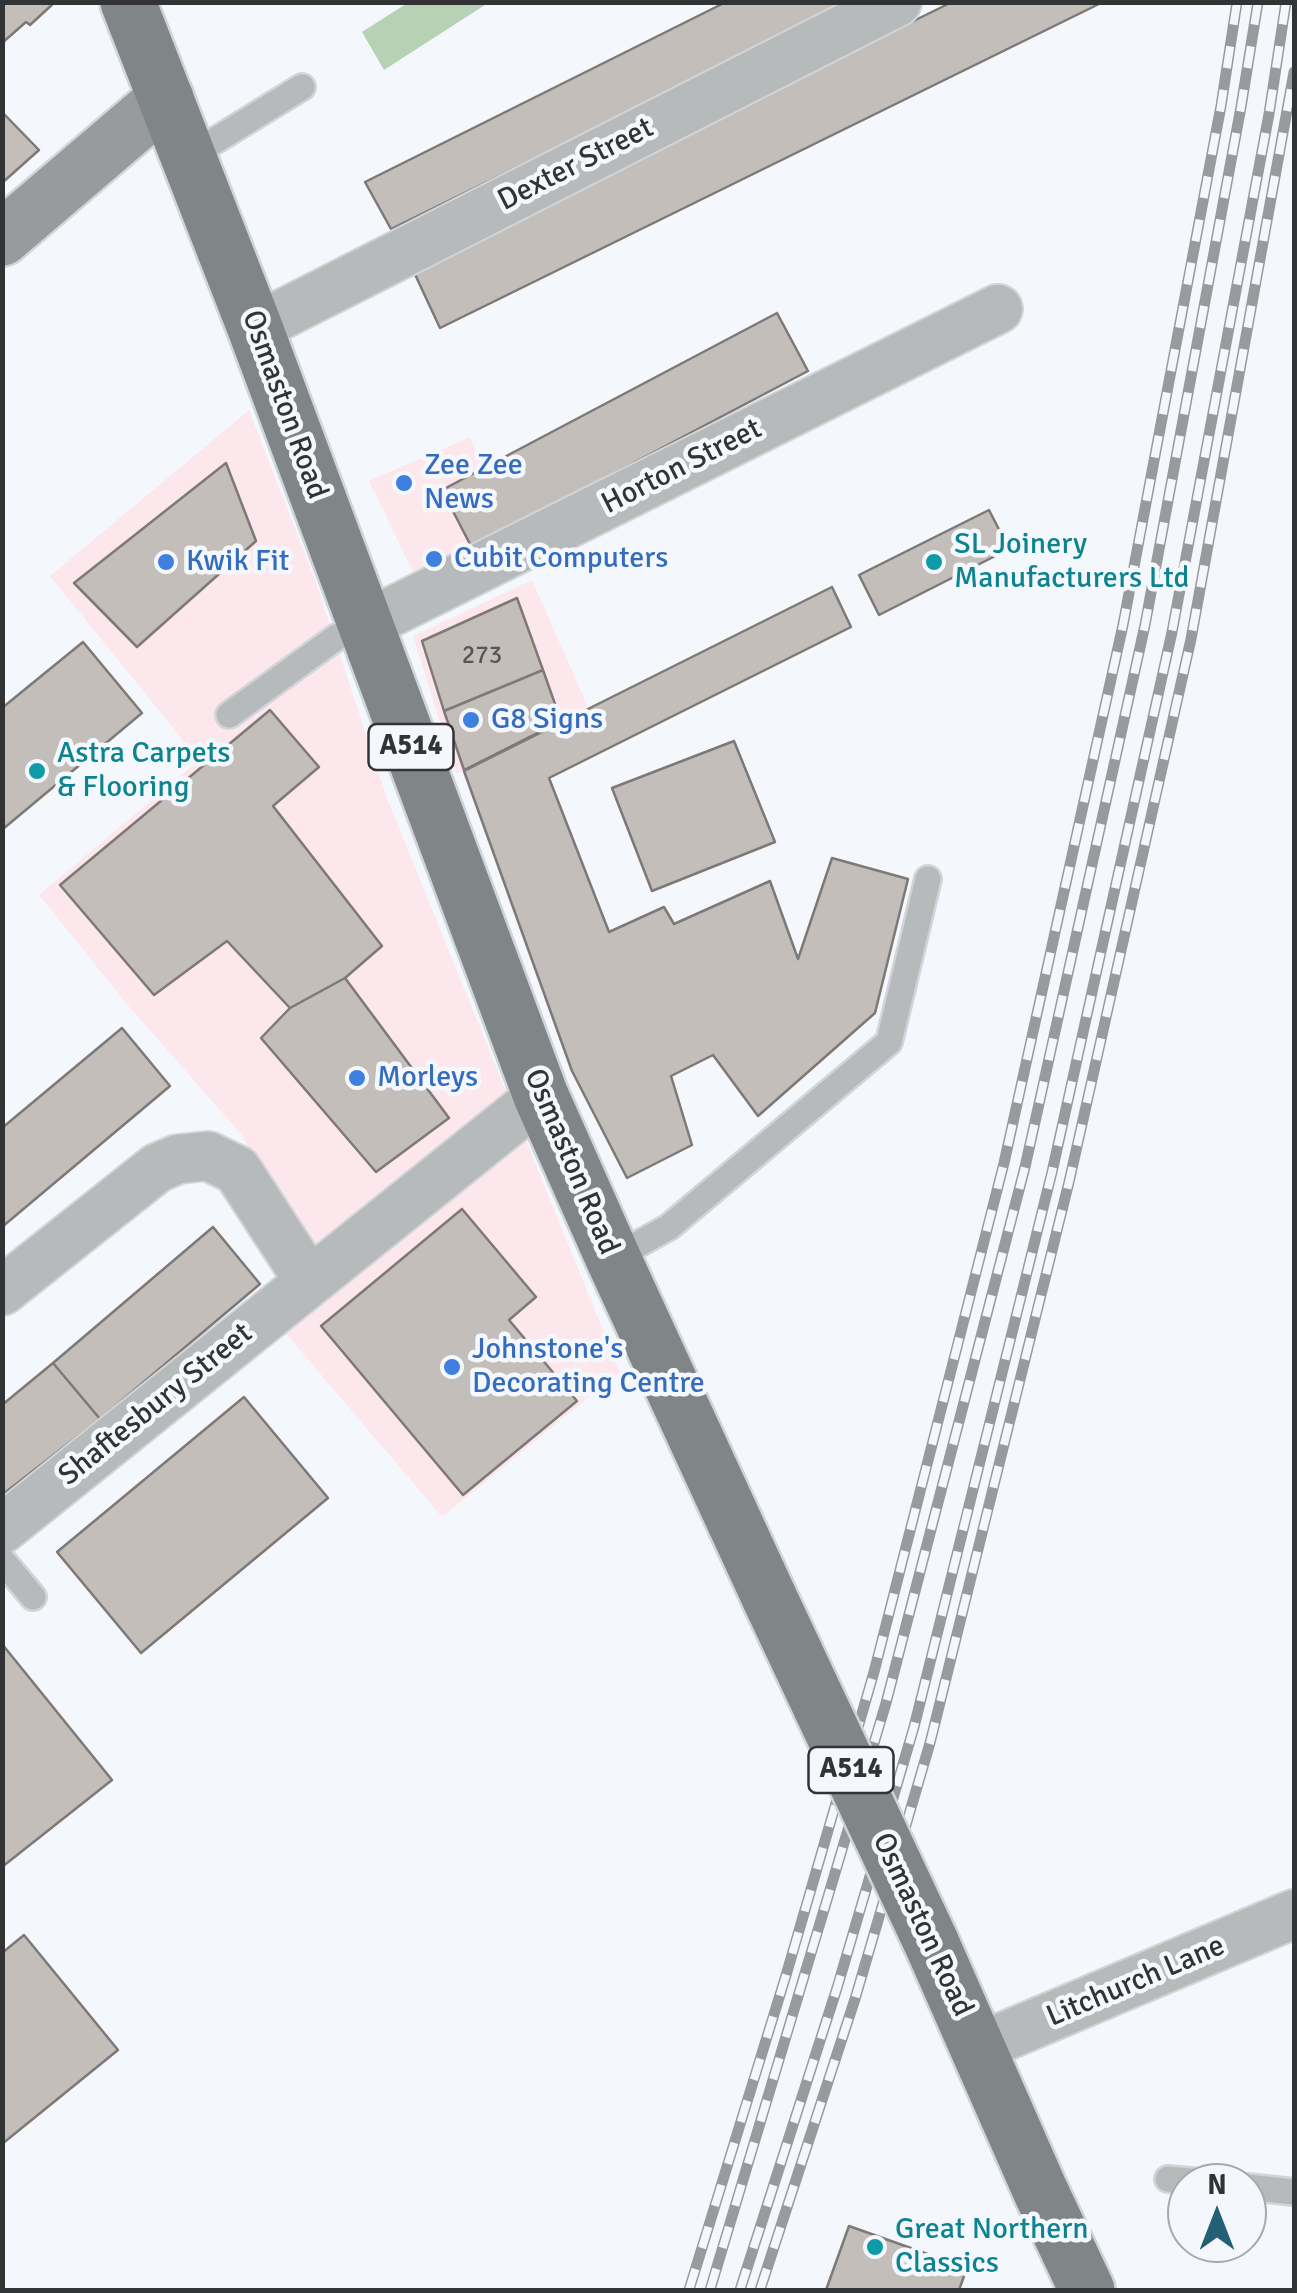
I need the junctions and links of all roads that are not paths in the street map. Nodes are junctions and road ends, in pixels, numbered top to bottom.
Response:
1 (128, 2) edge
2 (897, 2) edge
3 (302, 87) dead end
4 (166, 98) junction
5 (190, 156) junction
6 (2, 238) edge
7 (998, 308) dead end
8 (255, 328) junction
9 (365, 626) junction
10 (229, 716) dead end
11 (928, 880) dead end
12 (541, 1096) junction
13 (613, 1258) junction
14 (309, 1281) junction
15 (2, 1291) edge
16 (2, 1529) edge
17 (2, 1560) edge
18 (32, 1597) dead end
19 (1294, 1914) edge
20 (978, 2048) junction
21 (1267, 2189) edge
22 (1294, 2192) edge
23 (1087, 2290) edge

1 - 4 main road, Osmaston Road / A514
2 - 8 street, Dexter Street
3 - 5 lane
4 - 5 main road, Osmaston Road / A514
4 - 6 street
5 - 8 main road, Osmaston Road / A514
7 - 9 street, Horton Street
8 - 9 main road, Osmaston Road / A514
9 - 10 lane
9 - 12 main road, Osmaston Road / A514
11 - 13 lane
12 - 13 main road, Osmaston Road / A514
12 - 14 street, Shaftesbury Street
13 - 20 main road, Osmaston Road / A514, bridge
14 - 15 street
14 - 16 street, Shaftesbury Street
17 - 18 lane
19 - 20 street, Litchurch Lane
20 - 23 main road, Osmaston Road / A514
21 - 22 lane

